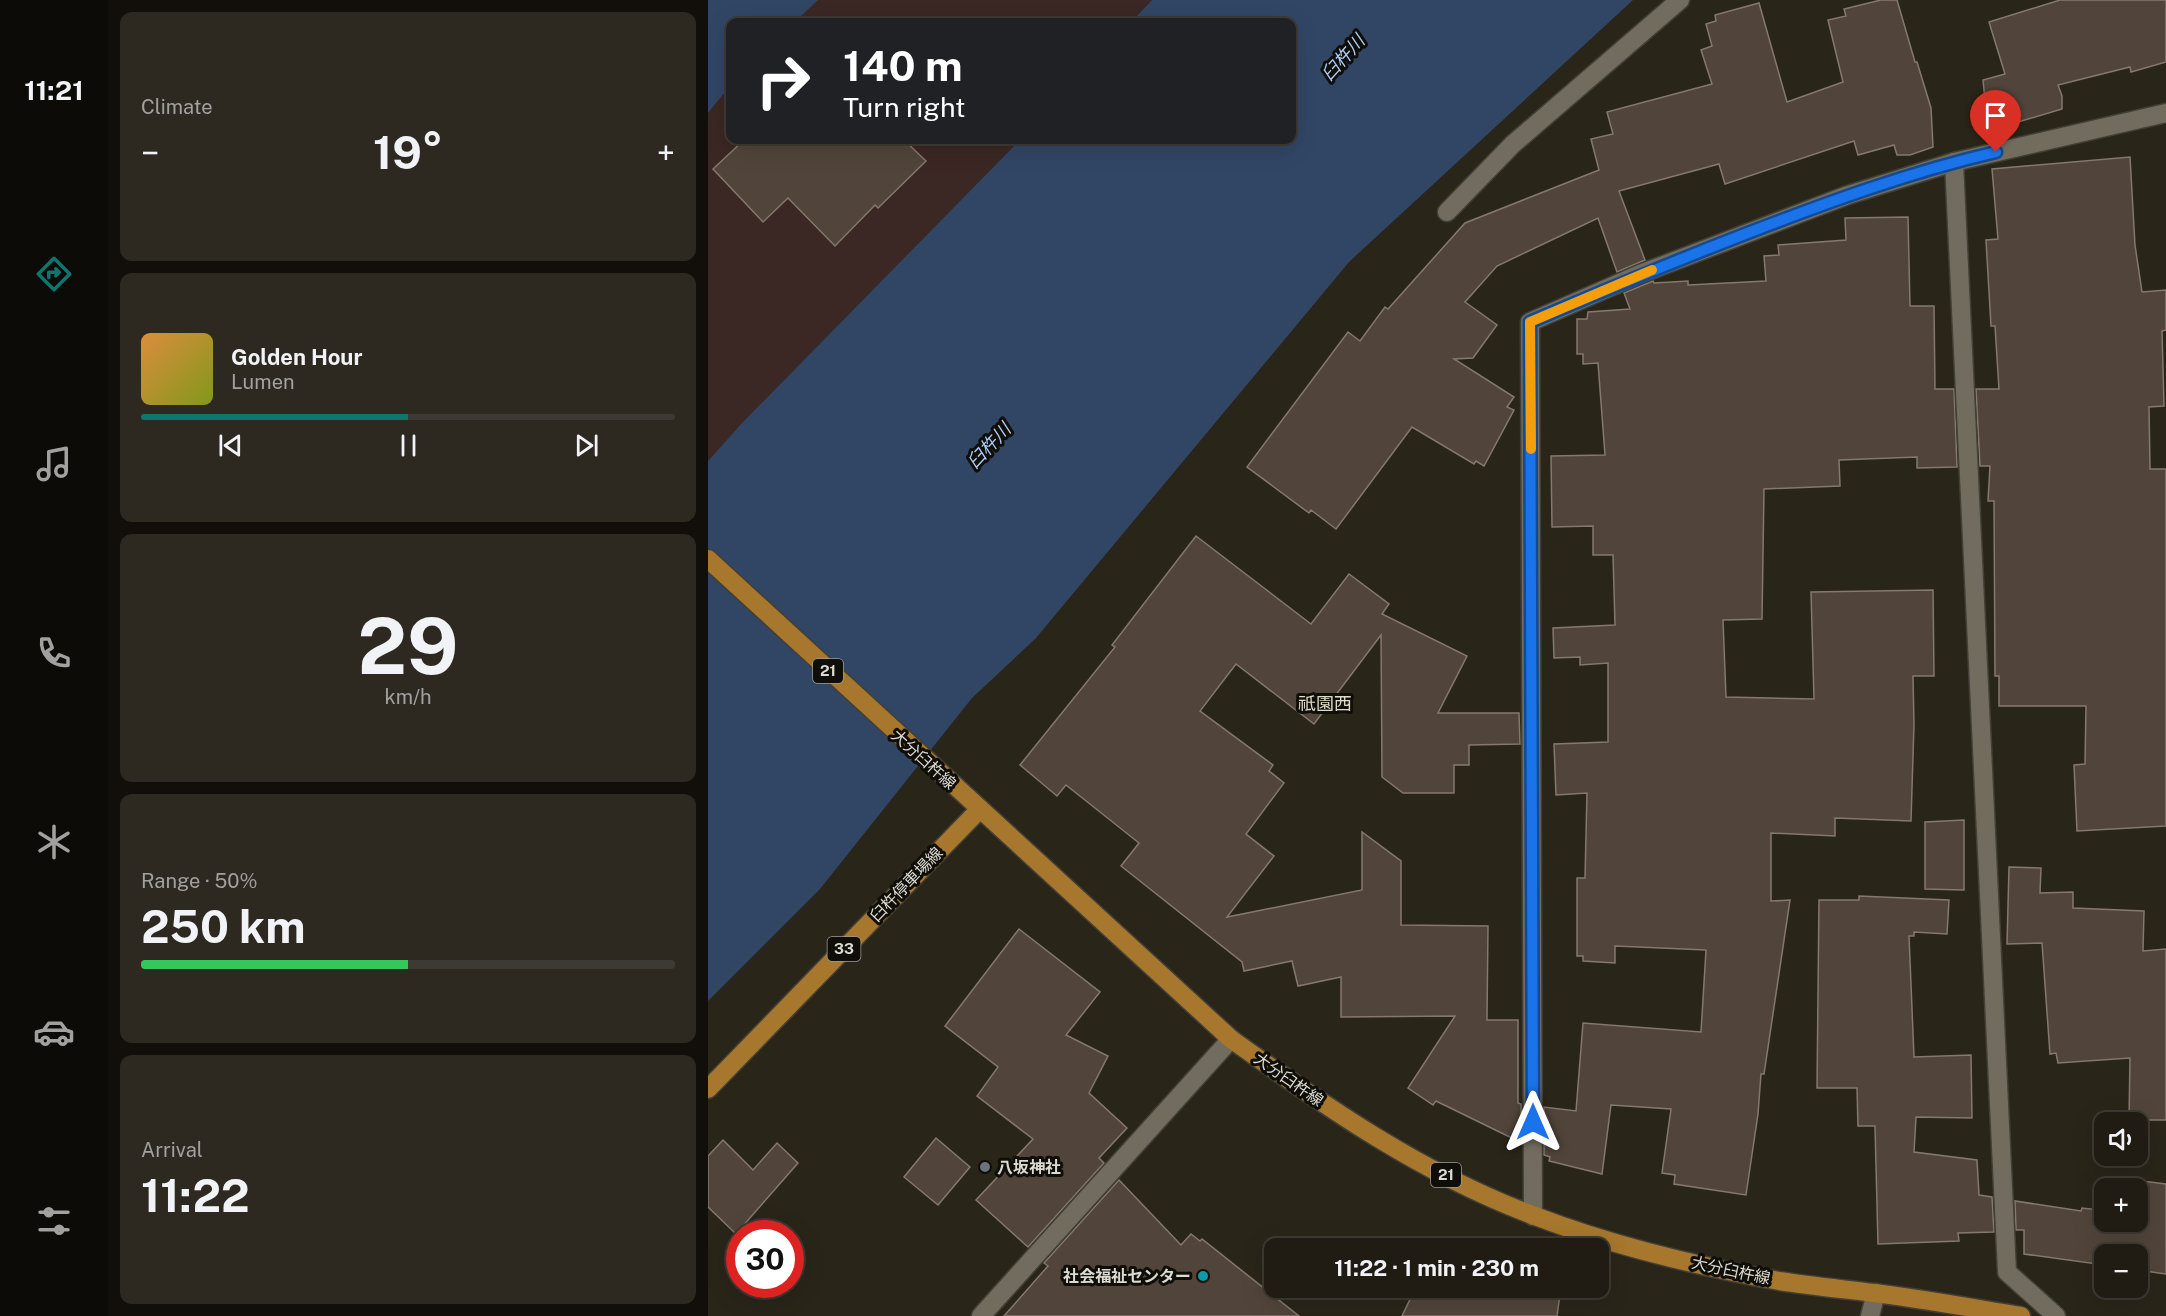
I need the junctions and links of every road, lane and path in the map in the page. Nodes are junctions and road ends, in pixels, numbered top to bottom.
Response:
1 (1680, 0) edge
2 (2166, 113) edge
3 (1954, 162) junction
4 (1447, 212) dead end
5 (708, 559) edge
6 (980, 809) junction
7 (1231, 1039) junction
8 (708, 1089) edge
9 (1533, 1216) junction
10 (1876, 1293) junction
11 (981, 1316) edge
12 (1870, 1316) edge
13 (2021, 1316) edge
14 (2056, 1316) edge

1 - 4 street
2 - 3 street
3 - 9 street
3 - 14 street
5 - 6 main road, 大分臼杵線 / 21
6 - 7 main road, 大分臼杵線 / 21
6 - 8 main road, 臼杵停車場線 / 33
7 - 9 main road, 大分臼杵線 / 21
7 - 11 street
9 - 10 main road, 大分臼杵線 / 21
10 - 12 street
10 - 13 main road, 大分臼杵線 / 21

